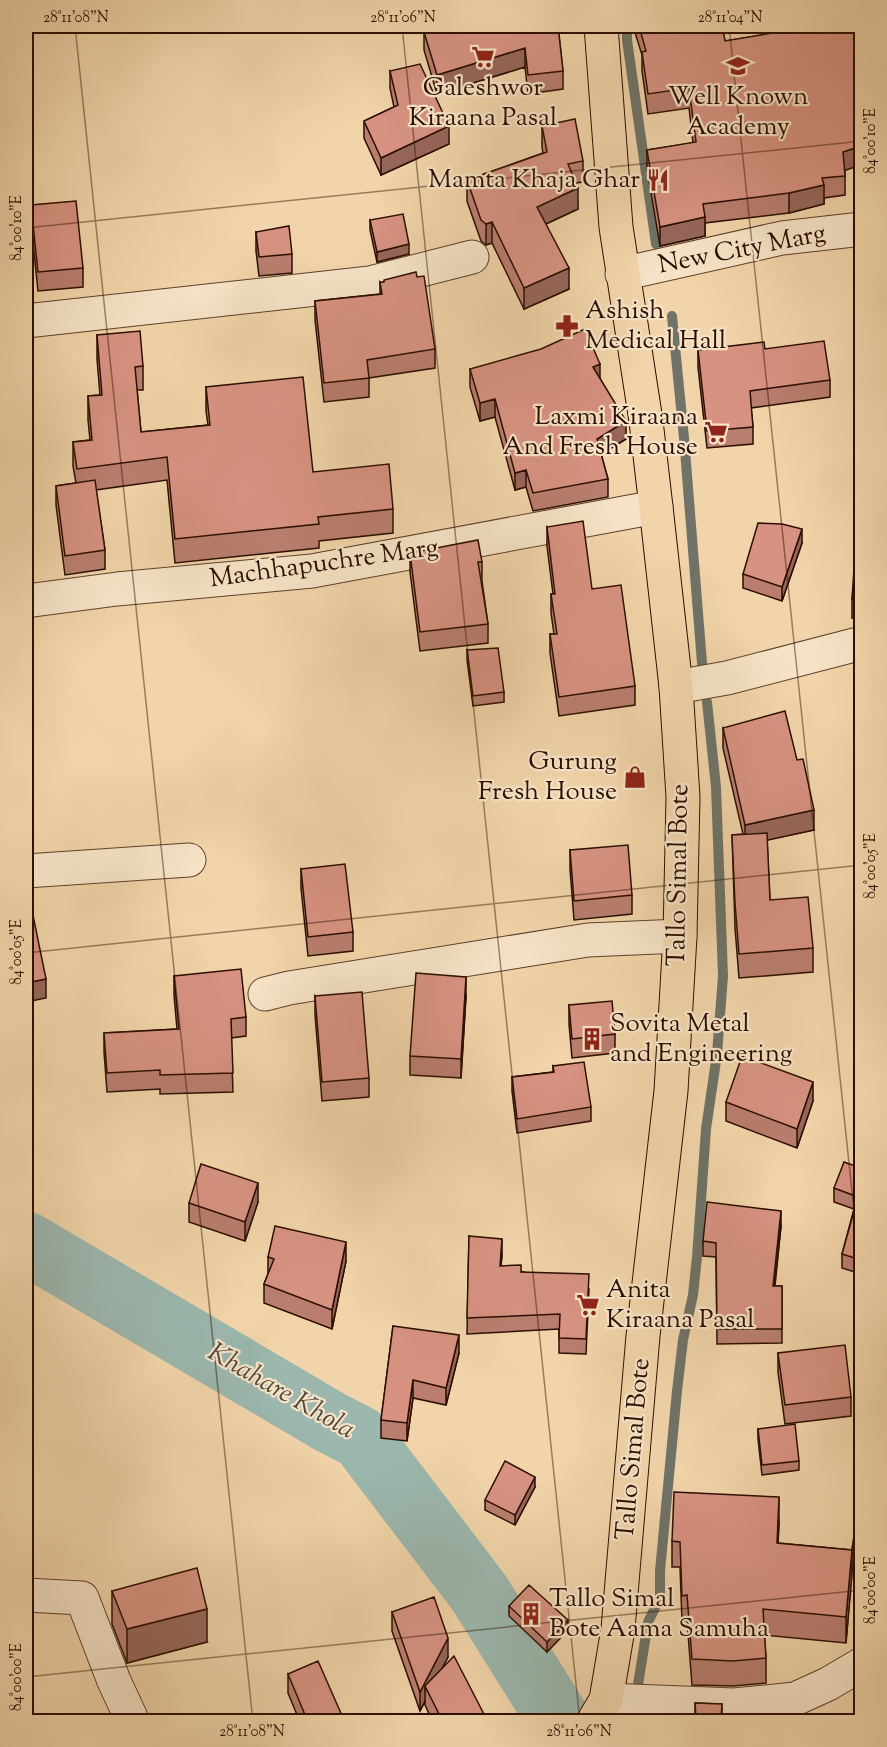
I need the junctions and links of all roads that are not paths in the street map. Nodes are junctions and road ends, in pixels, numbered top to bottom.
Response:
1 (601, 26) edge
2 (861, 229) edge
3 (472, 257) dead end
4 (622, 274) junction
5 (26, 321) edge
6 (656, 507) junction
7 (26, 601) edge
8 (861, 643) edge
9 (676, 687) junction
10 (189, 860) dead end
11 (26, 871) edge
12 (680, 936) junction
13 (265, 994) dead end
14 (26, 1595) edge
15 (861, 1664) edge
16 (600, 1711) edge
17 (133, 1722) edge

1 - 4 main road, Tallo Simal Bote
2 - 4 street, New City Marg
3 - 5 street
4 - 6 main road, Tallo Simal Bote
6 - 7 street, Machhapuchre Marg
6 - 9 main road, Tallo Simal Bote
8 - 9 street
9 - 12 main road, Tallo Simal Bote
10 - 11 street
12 - 13 street
12 - 16 main road, Tallo Simal Bote
14 - 17 street
15 - 16 street

